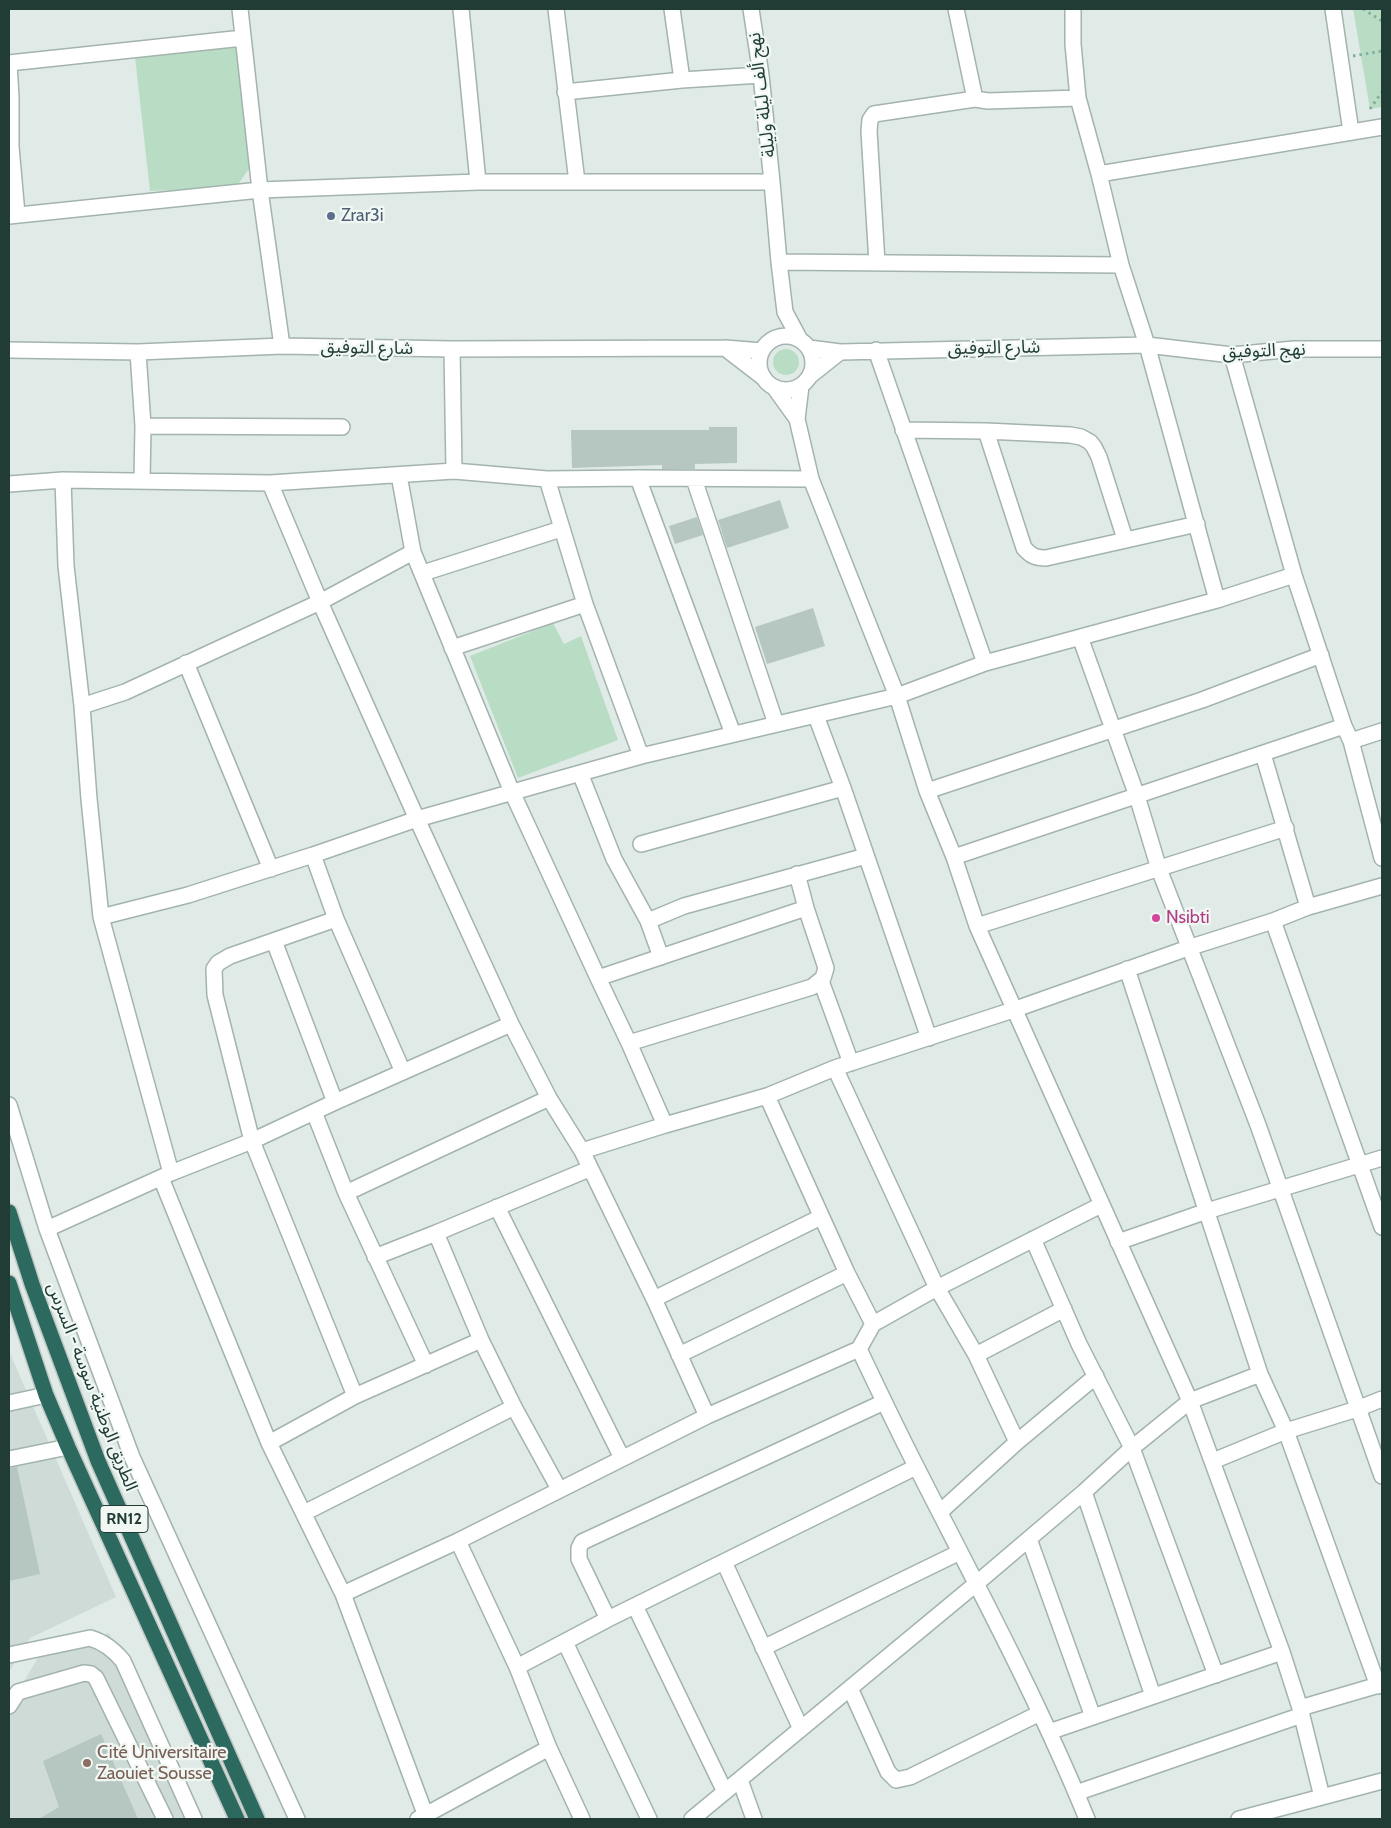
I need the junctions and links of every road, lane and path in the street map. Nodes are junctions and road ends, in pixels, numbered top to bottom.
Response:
1 (240, 9) edge
2 (461, 9) edge
3 (556, 9) edge
4 (672, 9) edge
5 (751, 9) edge
6 (956, 9) edge
7 (1073, 9) edge
8 (1333, 9) edge
9 (1364, 9) edge
10 (1382, 21) edge
11 (243, 38) junction
12 (1382, 51) edge
13 (1340, 58) junction
14 (9, 63) edge
15 (761, 75) junction
16 (682, 80) junction
17 (566, 92) junction
18 (1382, 92) edge
19 (1078, 98) junction
20 (975, 100) junction
21 (1370, 109) dead end
22 (1382, 127) edge
23 (1351, 132) junction
24 (1099, 174) junction
25 (478, 182) junction
26 (577, 182) junction
27 (772, 182) junction
28 (260, 190) junction
29 (13, 215) edge
30 (779, 262) junction
31 (877, 262) junction
32 (1122, 265) junction
33 (785, 312) junction
34 (804, 343) junction
35 (767, 345) junction
36 (1147, 345) junction
37 (282, 346) junction
38 (725, 348) junction
39 (452, 349) junction
40 (1382, 349) edge
41 (9, 350) edge
42 (876, 350) junction
43 (138, 352) junction
44 (840, 352) junction
45 (1232, 355) junction
46 (806, 380) junction
47 (769, 382) junction
48 (797, 419) junction
49 (143, 426) junction
50 (342, 428) dead end
51 (903, 430) junction
52 (986, 431) junction
53 (454, 471) junction
54 (399, 475) junction
55 (638, 478) junction
56 (547, 479) junction
57 (694, 479) junction
58 (811, 479) junction
59 (63, 480) junction
60 (142, 480) junction
61 (270, 483) junction
62 (9, 484) edge
63 (1197, 524) junction
64 (561, 529) junction
65 (1125, 540) junction
66 (413, 552) junction
67 (422, 573) junction
68 (1294, 575) junction
69 (1217, 600) junction
70 (320, 602) junction
71 (585, 604) junction
72 (1080, 637) junction
73 (452, 648) junction
74 (1321, 655) junction
75 (985, 663) junction
76 (186, 664) junction
77 (897, 696) junction
78 (82, 706) junction
79 (816, 716) junction
80 (776, 724) junction
81 (1344, 726) junction
82 (1112, 730) junction
83 (1382, 731) edge
84 (733, 734) junction
85 (1351, 741) junction
86 (1264, 754) junction
87 (641, 756) junction
88 (580, 773) junction
89 (843, 788) junction
90 (927, 790) junction
91 (512, 792) junction
92 (1137, 796) junction
93 (417, 819) junction
94 (1286, 828) junction
95 (641, 844) dead end
96 (313, 855) junction
97 (866, 856) junction
98 (954, 857) junction
99 (1382, 858) edge
100 (271, 869) junction
101 (1159, 869) junction
102 (797, 874) junction
103 (1382, 886) edge
104 (1308, 907) junction
105 (806, 908) junction
106 (101, 916) junction
107 (336, 919) junction
108 (648, 921) junction
109 (1273, 921) junction
110 (977, 926) junction
111 (274, 941) junction
112 (1188, 948) junction
113 (661, 957) junction
114 (1127, 969) junction
115 (598, 978) junction
116 (821, 981) junction
117 (1013, 1010) junction
118 (510, 1024) junction
119 (929, 1038) junction
120 (629, 1043) junction
121 (851, 1063) junction
122 (836, 1068) junction
123 (402, 1072) junction
124 (767, 1096) junction
125 (549, 1098) junction
126 (335, 1102) junction
127 (9, 1105) edge
128 (314, 1112) junction
129 (664, 1125) junction
130 (252, 1141) junction
131 (582, 1151) junction
132 (1382, 1158) edge
133 (1361, 1165) junction
134 (589, 1168) junction
135 (166, 1176) junction
136 (1281, 1188) junction
137 (346, 1193) junction
138 (1101, 1205) junction
139 (497, 1207) junction
140 (1207, 1211) junction
141 (9, 1212) edge
142 (822, 1217) junction
143 (1382, 1227) edge
144 (47, 1229) junction
145 (436, 1233) junction
146 (1033, 1239) junction
147 (1118, 1242) junction
148 (375, 1257) junction
149 (847, 1273) junction
150 (9, 1283) edge
151 (937, 1288) junction
152 (654, 1299) junction
153 (1064, 1309) junction
154 (872, 1324) junction
155 (481, 1340) junction
156 (859, 1349) junction
157 (678, 1355) junction
158 (976, 1355) junction
159 (426, 1365) junction
160 (1260, 1374) junction
161 (1096, 1376) junction
162 (46, 1395) junction
163 (355, 1396) junction
164 (1382, 1399) edge
165 (884, 1402) junction
166 (1190, 1402) junction
167 (9, 1403) edge
168 (514, 1407) junction
169 (1357, 1409) junction
170 (707, 1416) junction
171 (1286, 1431) junction
172 (1017, 1442) junction
173 (269, 1443) junction
174 (68, 1446) junction
175 (1132, 1448) junction
176 (622, 1458) junction
177 (9, 1459) edge
178 (1213, 1461) junction
179 (916, 1467) junction
180 (1382, 1476) edge
181 (560, 1489) junction
182 (1084, 1492) junction
183 (940, 1512) junction
184 (304, 1513) junction
185 (1029, 1539) junction
186 (458, 1541) junction
187 (960, 1552) junction
188 (724, 1562) junction
189 (977, 1583) junction
190 (343, 1594) junction
191 (635, 1606) junction
192 (608, 1620) junction
193 (565, 1642) junction
194 (763, 1648) junction
195 (1282, 1652) junction
196 (9, 1655) edge
197 (517, 1667) junction
198 (1216, 1675) junction
199 (1380, 1685) edge
200 (850, 1688) junction
201 (1153, 1696) junction
202 (9, 1706) edge
203 (1301, 1712) junction
204 (1040, 1713) junction
205 (1093, 1717) junction
206 (801, 1729) junction
207 (1049, 1732) junction
208 (549, 1748) junction
209 (740, 1780) junction
210 (1382, 1781) edge
211 (725, 1792) junction
212 (1076, 1793) junction
213 (1322, 1797) junction
214 (423, 1818) edge
215 (165, 1819) edge
216 (194, 1819) edge
217 (237, 1819) edge
218 (257, 1819) edge
219 (297, 1819) edge
220 (582, 1819) edge
221 (649, 1819) edge
222 (692, 1819) edge
223 (754, 1819) edge
224 (1087, 1819) edge
225 (1239, 1819) edge

1 - 11 street
2 - 25 street
3 - 17 street
4 - 16 street
5 - 15 street, نهج ألف ليلة وليلة
6 - 20 street
7 - 19 street
8 - 13 street
9 - 10 path
11 - 14 street
11 - 28 street
12 - 13 path
13 - 23 street
14 - 29 street
15 - 16 street
15 - 27 street, نهج ألف ليلة وليلة
16 - 17 street
17 - 26 street
18 - 21 path
19 - 20 street
19 - 24 street
20 - 31 street
22 - 23 street
23 - 24 street
24 - 32 street
25 - 26 street
25 - 28 street
26 - 27 street
27 - 30 street, نهج ألف ليلة وليلة
28 - 29 street
28 - 37 street
30 - 31 street
30 - 33 street, نهج ألف ليلة وليلة
31 - 32 street
32 - 36 street
33 - 34 street
33 - 35 street
34 - 35 street
34 - 44 street, شارع التوفيق
34 - 46 street
35 - 38 street, شارع التوفيق
35 - 47 street
36 - 42 street, شارع التوفيق
36 - 45 street, نهج التوفيق
36 - 63 street
37 - 39 street, شارع التوفيق
37 - 43 street, شارع التوفيق
38 - 39 street, شارع التوفيق
38 - 47 street
39 - 53 street
40 - 45 street, نهج التوفيق
41 - 43 street, شارع التوفيق
42 - 44 street, شارع التوفيق
42 - 51 street
43 - 49 street
44 - 46 street
45 - 68 street
46 - 47 street
46 - 48 street
47 - 48 street
48 - 58 street
49 - 50 street
49 - 60 street
51 - 52 street
51 - 75 street
52 - 65 street
52 - 65 street
53 - 54 street
53 - 56 street
54 - 61 street
54 - 66 street
55 - 56 street
55 - 57 street
55 - 84 street
56 - 64 street
57 - 58 street
57 - 80 street
58 - 77 street
59 - 60 street
59 - 62 street
59 - 78 street
60 - 61 street
61 - 70 street
63 - 65 street
63 - 69 street
64 - 67 street
64 - 71 street
66 - 67 street
66 - 70 street
67 - 73 street
68 - 69 street
68 - 74 street
69 - 72 street
70 - 76 street
70 - 93 street
71 - 73 street
71 - 87 street
72 - 75 street
72 - 82 street
73 - 91 street
74 - 81 street
74 - 82 street
75 - 77 street
76 - 78 street
76 - 100 street
77 - 79 street
77 - 90 street
78 - 106 street
79 - 80 street
79 - 89 street
80 - 84 street
81 - 85 street
81 - 86 street
82 - 90 street
82 - 92 street
83 - 85 street
84 - 87 street
85 - 99 street
86 - 92 street
86 - 94 street
87 - 88 street
88 - 91 street
88 - 108 street
89 - 95 street
89 - 97 street
90 - 98 street
91 - 93 street
91 - 115 street
92 - 98 street
92 - 101 street
93 - 96 street
93 - 118 street
94 - 101 street
94 - 104 street
96 - 100 street
96 - 107 street
97 - 102 street
97 - 119 street
98 - 110 street
100 - 106 street
101 - 110 street
101 - 112 street
102 - 105 street
102 - 108 street
103 - 104 street
104 - 109 street
105 - 113 street
105 - 116 street
106 - 135 street
107 - 111 street
107 - 123 street
108 - 113 street
109 - 112 street
109 - 133 street
110 - 117 street
111 - 126 street
111 - 130 street
112 - 114 street
112 - 136 street
113 - 115 street
114 - 117 street
114 - 140 street
115 - 120 street
116 - 120 street
116 - 121 street
117 - 119 street
117 - 138 street
118 - 123 street
118 - 125 street
119 - 121 street
120 - 129 street
121 - 122 street
122 - 124 street
122 - 151 street
123 - 126 street
124 - 129 street
124 - 142 street
125 - 131 street
125 - 137 street
126 - 128 street
127 - 144 street
128 - 130 street
128 - 137 street
129 - 131 street
130 - 135 street
130 - 163 street
131 - 134 street
132 - 133 street
133 - 136 street
133 - 143 street
134 - 139 street
134 - 152 street
135 - 144 street
135 - 173 street
136 - 140 street
136 - 169 street
137 - 148 street
138 - 146 street
138 - 147 street
139 - 145 street
139 - 176 street
140 - 147 street
140 - 160 street
141 - 218 highway, الطريق الوطنية سوسة - السرس / RN12
142 - 149 street
142 - 152 street
144 - 219 street
145 - 148 street
145 - 155 street
146 - 151 street
146 - 153 street
147 - 166 street
148 - 159 street
149 - 154 street
149 - 157 street
150 - 162 highway, RN12
151 - 154 street
151 - 158 street
152 - 157 street
153 - 158 street
153 - 161 street
154 - 156 street
155 - 159 street
155 - 168 street
156 - 165 street
156 - 170 street
157 - 170 street
158 - 172 street
159 - 163 street
160 - 166 street
160 - 171 street
161 - 172 street
161 - 175 street
162 - 167 street
162 - 174 highway, RN12
163 - 173 street
164 - 169 street
165 - 179 street
165 - 192 street
166 - 175 street
166 - 178 street
168 - 181 street
168 - 184 street
169 - 171 street
169 - 180 street
170 - 176 street
171 - 178 street
171 - 199 street
172 - 183 street
173 - 184 street
174 - 177 street
174 - 217 highway, RN12
175 - 182 street
175 - 198 street
176 - 181 street
178 - 195 street
179 - 183 street
179 - 188 street
181 - 186 street
182 - 185 street
182 - 201 street
183 - 187 street
184 - 190 street
185 - 189 street
185 - 205 street
186 - 190 street
186 - 197 street
187 - 189 street
187 - 194 street
188 - 191 street
188 - 194 street
189 - 200 street
189 - 204 street
190 - 214 street
191 - 192 street
191 - 211 street
192 - 193 street
193 - 197 street
193 - 221 street
194 - 206 street
195 - 198 street
195 - 203 street
196 - 216 street
197 - 208 street
198 - 201 street
199 - 203 street
200 - 204 street
200 - 206 street
201 - 205 street
202 - 215 street
203 - 212 street
203 - 213 street
204 - 207 street
205 - 207 street
206 - 209 street
207 - 212 street
208 - 214 street
208 - 220 street
209 - 211 street
209 - 223 street
210 - 213 street
211 - 222 street
212 - 224 street
213 - 225 street

